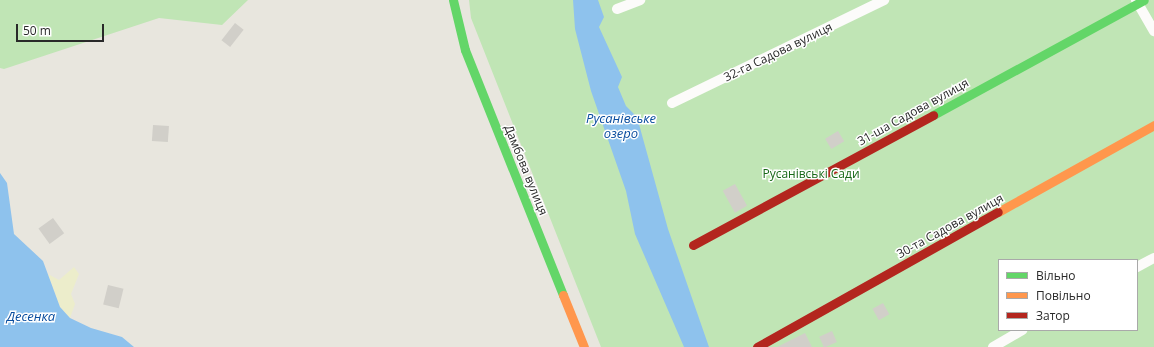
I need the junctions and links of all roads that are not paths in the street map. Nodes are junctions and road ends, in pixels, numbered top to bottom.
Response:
1 (453, 0) edge
2 (640, 0) edge
3 (884, 0) edge
4 (1139, 1) edge
5 (617, 8) dead end
6 (1154, 31) edge
7 (672, 103) dead end
8 (1154, 125) edge
9 (693, 245) dead end
10 (1154, 258) edge
11 (1138, 266) edge
12 (1020, 331) edge
13 (584, 347) edge
14 (758, 347) edge
15 (992, 347) edge

1 - 13 street, Дамбова вулиця
2 - 5 street
3 - 7 street, 32-га Садова вулиця
4 - 6 street
4 - 9 street, 31-ша Садова вулиця
8 - 14 street, 30-та Садова вулиця
10 - 11 street
12 - 15 street

